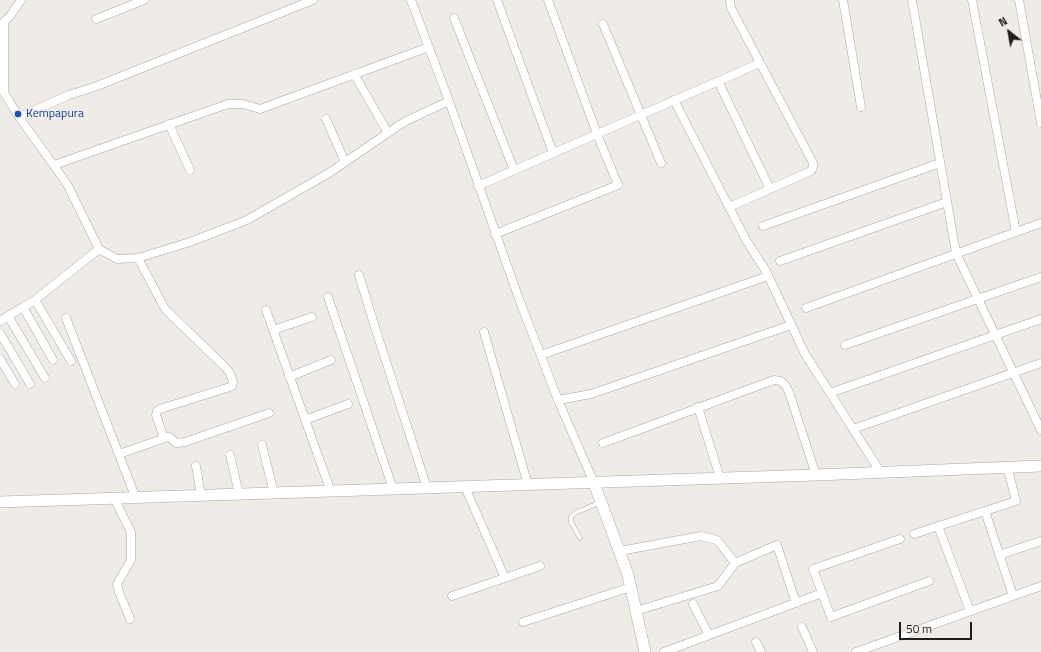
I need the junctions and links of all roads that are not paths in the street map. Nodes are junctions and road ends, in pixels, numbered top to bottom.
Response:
1 (21, 0) edge
2 (144, 0) edge
3 (313, 0) edge
4 (411, 0) edge
5 (497, 0) edge
6 (548, 0) edge
7 (730, 0) edge
8 (843, 0) edge
9 (912, 0) edge
10 (972, 0) edge
11 (1019, 0) edge
12 (454, 18) dead end
13 (96, 19) dead end
14 (2, 24) edge
15 (603, 24) dead end
16 (429, 47) junction
17 (760, 63) junction
18 (354, 74) junction
19 (718, 81) junction
20 (2, 88) edge
21 (674, 100) junction
22 (449, 101) junction
23 (861, 107) dead end
24 (640, 115) junction
25 (19, 117) junction
26 (326, 119) dead end
27 (1041, 123) edge
28 (169, 124) junction
29 (388, 133) junction
30 (597, 134) junction
31 (553, 153) junction
32 (345, 162) junction
33 (661, 163) dead end
34 (940, 163) junction
35 (54, 165) junction
36 (190, 170) dead end
37 (514, 170) junction
38 (478, 186) junction
39 (770, 189) junction
40 (947, 202) junction
41 (729, 207) junction
42 (1041, 222) edge
43 (763, 226) dead end
44 (1016, 232) junction
45 (496, 234) junction
46 (100, 250) junction
47 (956, 253) junction
48 (138, 258) junction
49 (780, 262) dead end
50 (359, 275) dead end
51 (768, 276) junction
52 (1041, 277) edge
53 (328, 297) dead end
54 (979, 299) junction
55 (35, 300) junction
56 (23, 307) junction
57 (806, 308) dead end
58 (266, 310) dead end
59 (8, 316) junction
60 (312, 317) dead end
61 (66, 318) dead end
62 (1041, 319) edge
63 (0, 321) edge
64 (791, 325) junction
65 (273, 330) junction
66 (484, 332) dead end
67 (0, 333) edge
68 (996, 335) junction
69 (845, 345) dead end
70 (541, 355) junction
71 (0, 359) edge
72 (53, 360) dead end
73 (331, 360) dead end
74 (71, 362) dead end
75 (1041, 364) edge
76 (1014, 373) junction
77 (289, 377) junction
78 (45, 378) dead end
79 (15, 384) dead end
80 (30, 384) dead end
81 (830, 393) junction
82 (558, 400) junction
83 (348, 404) dead end
84 (698, 407) junction
85 (269, 413) dead end
86 (305, 420) junction
87 (853, 429) junction
88 (1041, 429) edge
89 (164, 438) junction
90 (603, 443) dead end
91 (262, 445) dead end
92 (119, 454) junction
93 (230, 455) dead end
94 (196, 466) dead end
95 (1007, 466) junction
96 (1041, 466) edge
97 (881, 473) junction
98 (816, 475) junction
99 (720, 478) junction
100 (594, 483) junction
101 (528, 485) junction
102 (465, 487) junction
103 (427, 488) junction
104 (393, 489) junction
105 (330, 492) junction
106 (274, 493) junction
107 (239, 494) junction
108 (201, 495) junction
109 (135, 496) junction
110 (114, 498) junction
111 (601, 501) junction
112 (0, 502) edge
113 (984, 511) junction
114 (938, 526) junction
115 (914, 534) dead end
116 (580, 538) dead end
117 (900, 539) dead end
118 (1041, 541) edge
119 (620, 551) junction
120 (1000, 555) junction
121 (735, 563) junction
122 (540, 566) dead end
123 (506, 578) junction
124 (928, 581) dead end
125 (1041, 586) edge
126 (631, 587) junction
127 (822, 593) junction
128 (452, 596) dead end
129 (1013, 596) junction
130 (796, 603) junction
131 (693, 604) dead end
132 (636, 611) junction
133 (970, 611) junction
134 (130, 619) dead end
135 (523, 622) dead end
136 (802, 627) dead end
137 (708, 636) junction
138 (756, 642) dead end
139 (645, 652) edge
140 (664, 652) edge
141 (761, 652) edge
142 (813, 652) edge
143 (856, 652) edge

1 - 14 street
2 - 13 street
3 - 25 street
4 - 16 street
5 - 31 street
6 - 30 street
7 - 17 street
8 - 23 street
9 - 34 street
10 - 44 street
11 - 27 street
12 - 37 street
14 - 20 street
15 - 24 street
16 - 18 street
16 - 22 street
17 - 19 street
17 - 39 street
18 - 28 street
18 - 29 street
19 - 21 street
19 - 39 street
20 - 25 street
21 - 24 street
21 - 41 street
22 - 29 street
22 - 38 street
24 - 30 street
24 - 33 street
25 - 35 street
26 - 32 street
28 - 35 street
28 - 36 street
29 - 32 street
30 - 31 street
30 - 45 street
31 - 37 street
32 - 48 street
34 - 40 street
34 - 43 street
35 - 46 street
37 - 38 street
38 - 45 street
39 - 41 street
40 - 47 street
40 - 49 street
41 - 51 street
42 - 44 street
44 - 47 street
45 - 70 street
46 - 48 street
46 - 55 street
47 - 54 street
47 - 57 street
48 - 89 street
50 - 103 street
51 - 64 street
51 - 70 street
52 - 54 street
53 - 104 street
54 - 68 street
54 - 69 street
55 - 56 street
55 - 74 street
56 - 59 street
56 - 72 street
58 - 65 street
59 - 63 street
59 - 78 street
60 - 65 street
61 - 92 street
62 - 68 street
64 - 81 street
64 - 82 street
65 - 77 street
66 - 101 street
67 - 80 street
68 - 76 street
68 - 81 street
70 - 82 street
71 - 79 street
73 - 77 street
75 - 76 street
76 - 87 street
76 - 88 street
77 - 86 street
81 - 87 street
82 - 100 street
83 - 86 street
84 - 90 street
84 - 98 street
84 - 99 street
85 - 89 street
86 - 105 street
87 - 97 street
89 - 92 street
91 - 106 street
92 - 109 street
93 - 107 street
94 - 108 street
95 - 96 street
95 - 97 street
95 - 113 street
97 - 98 street
98 - 99 street
99 - 100 street
100 - 101 street
100 - 111 street
101 - 102 street
102 - 103 street
102 - 123 street
103 - 104 street
104 - 105 street
105 - 106 street
106 - 107 street
107 - 108 street
108 - 109 street
109 - 110 street
110 - 112 street
110 - 134 street
111 - 116 lane
111 - 119 street
113 - 114 street
113 - 120 street
114 - 115 street
114 - 133 street
117 - 127 street
118 - 120 street
119 - 121 street
119 - 126 street
120 - 129 street
121 - 130 street
121 - 132 street
122 - 123 street
123 - 128 street
124 - 127 street
125 - 129 street
126 - 132 street
126 - 135 street
127 - 130 street
129 - 133 street
130 - 137 street
131 - 137 street
132 - 139 street
133 - 143 street
136 - 142 street
137 - 140 street
138 - 141 street

